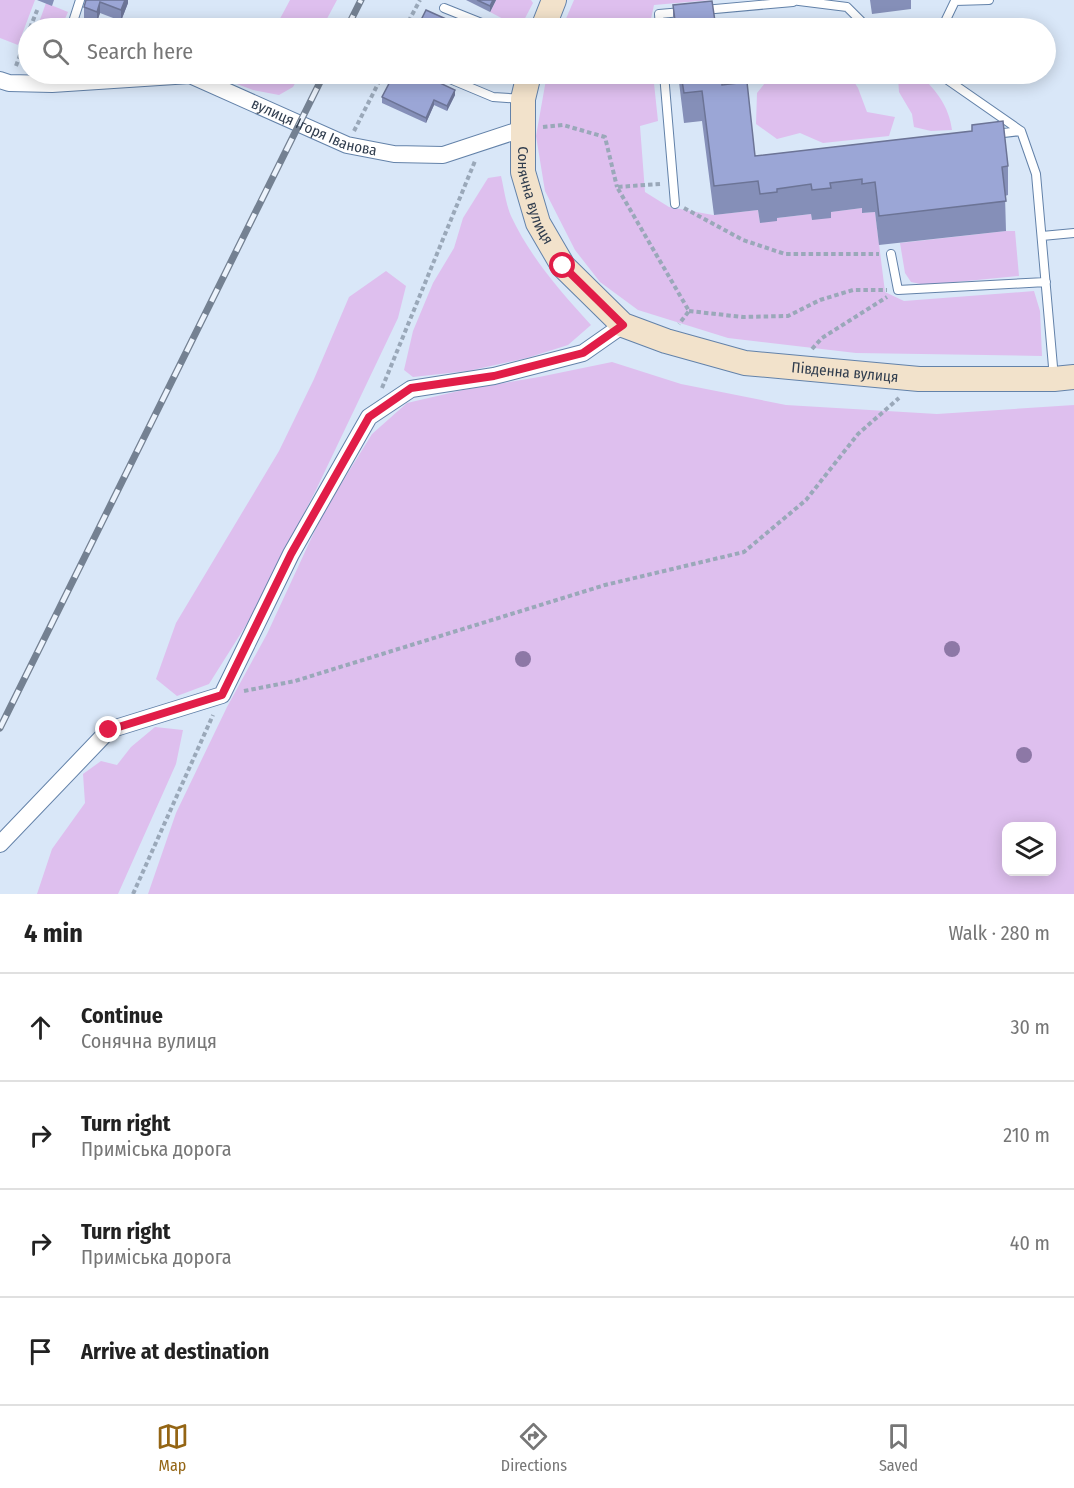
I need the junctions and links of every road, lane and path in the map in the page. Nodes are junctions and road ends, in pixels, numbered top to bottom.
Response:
1 (80, 0) edge
2 (420, 0) edge
3 (554, 0) edge
4 (989, 0) edge
5 (792, 1) edge
6 (847, 3) edge
7 (39, 8) dead end
8 (444, 8) dead end
9 (34, 18) edge
10 (74, 18) edge
11 (410, 18) edge
12 (469, 18) edge
13 (547, 18) edge
14 (659, 18) edge
15 (860, 18) edge
16 (947, 18) edge
17 (18, 54) edge
18 (5, 82) edge
19 (210, 84) edge
20 (378, 84) edge
21 (462, 84) edge
22 (527, 84) edge
23 (665, 84) edge
24 (953, 84) edge
25 (523, 99) junction
26 (522, 129) junction
27 (1021, 131) junction
28 (987, 135) edge
29 (483, 141) junction
30 (347, 145) junction
31 (674, 183) junction
32 (617, 187) junction
33 (675, 204) joint
34 (1074, 232) edge
35 (1042, 236) junction
36 (891, 254) joint
37 (1046, 282) junction
38 (898, 290) junction
39 (689, 311) junction
40 (623, 325) junction
41 (666, 341) junction
42 (793, 368) junction
43 (1064, 378) edge
44 (919, 379) junction
45 (369, 417) junction
46 (222, 695) junction
47 (0, 844) edge
48 (133, 894) edge

1 - 10 lane
2 - 11 path
3 - 13 street
4 - 16 lane
5 - 6 lane
5 - 14 lane
6 - 15 lane
7 - 9 path
8 - 12 lane
17 - 18 path
19 - 30 street, вулиця Ігоря Іванова
20 - 30 path
21 - 25 lane
22 - 25 street, Сонячна вулиця
23 - 31 lane
24 - 27 lane
25 - 26 street, Сонячна вулиця
26 - 29 street, вулиця Ігоря Іванова
26 - 32 path
26 - 40 street, Сонячна вулиця
27 - 28 lane
27 - 35 lane
29 - 30 street, вулиця Ігоря Іванова
29 - 45 path
31 - 32 path
31 - 33 lane
32 - 39 path
33 - 36 path
34 - 35 lane
35 - 37 lane
36 - 38 lane
37 - 38 lane
37 - 43 lane
38 - 39 path
38 - 42 path
39 - 41 path
40 - 41 street, Південна вулиця
40 - 45 street
41 - 42 street, Південна вулиця
42 - 44 street, Південна вулиця
43 - 44 street, Південна вулиця
44 - 46 path
45 - 46 street
46 - 47 street
46 - 48 path

